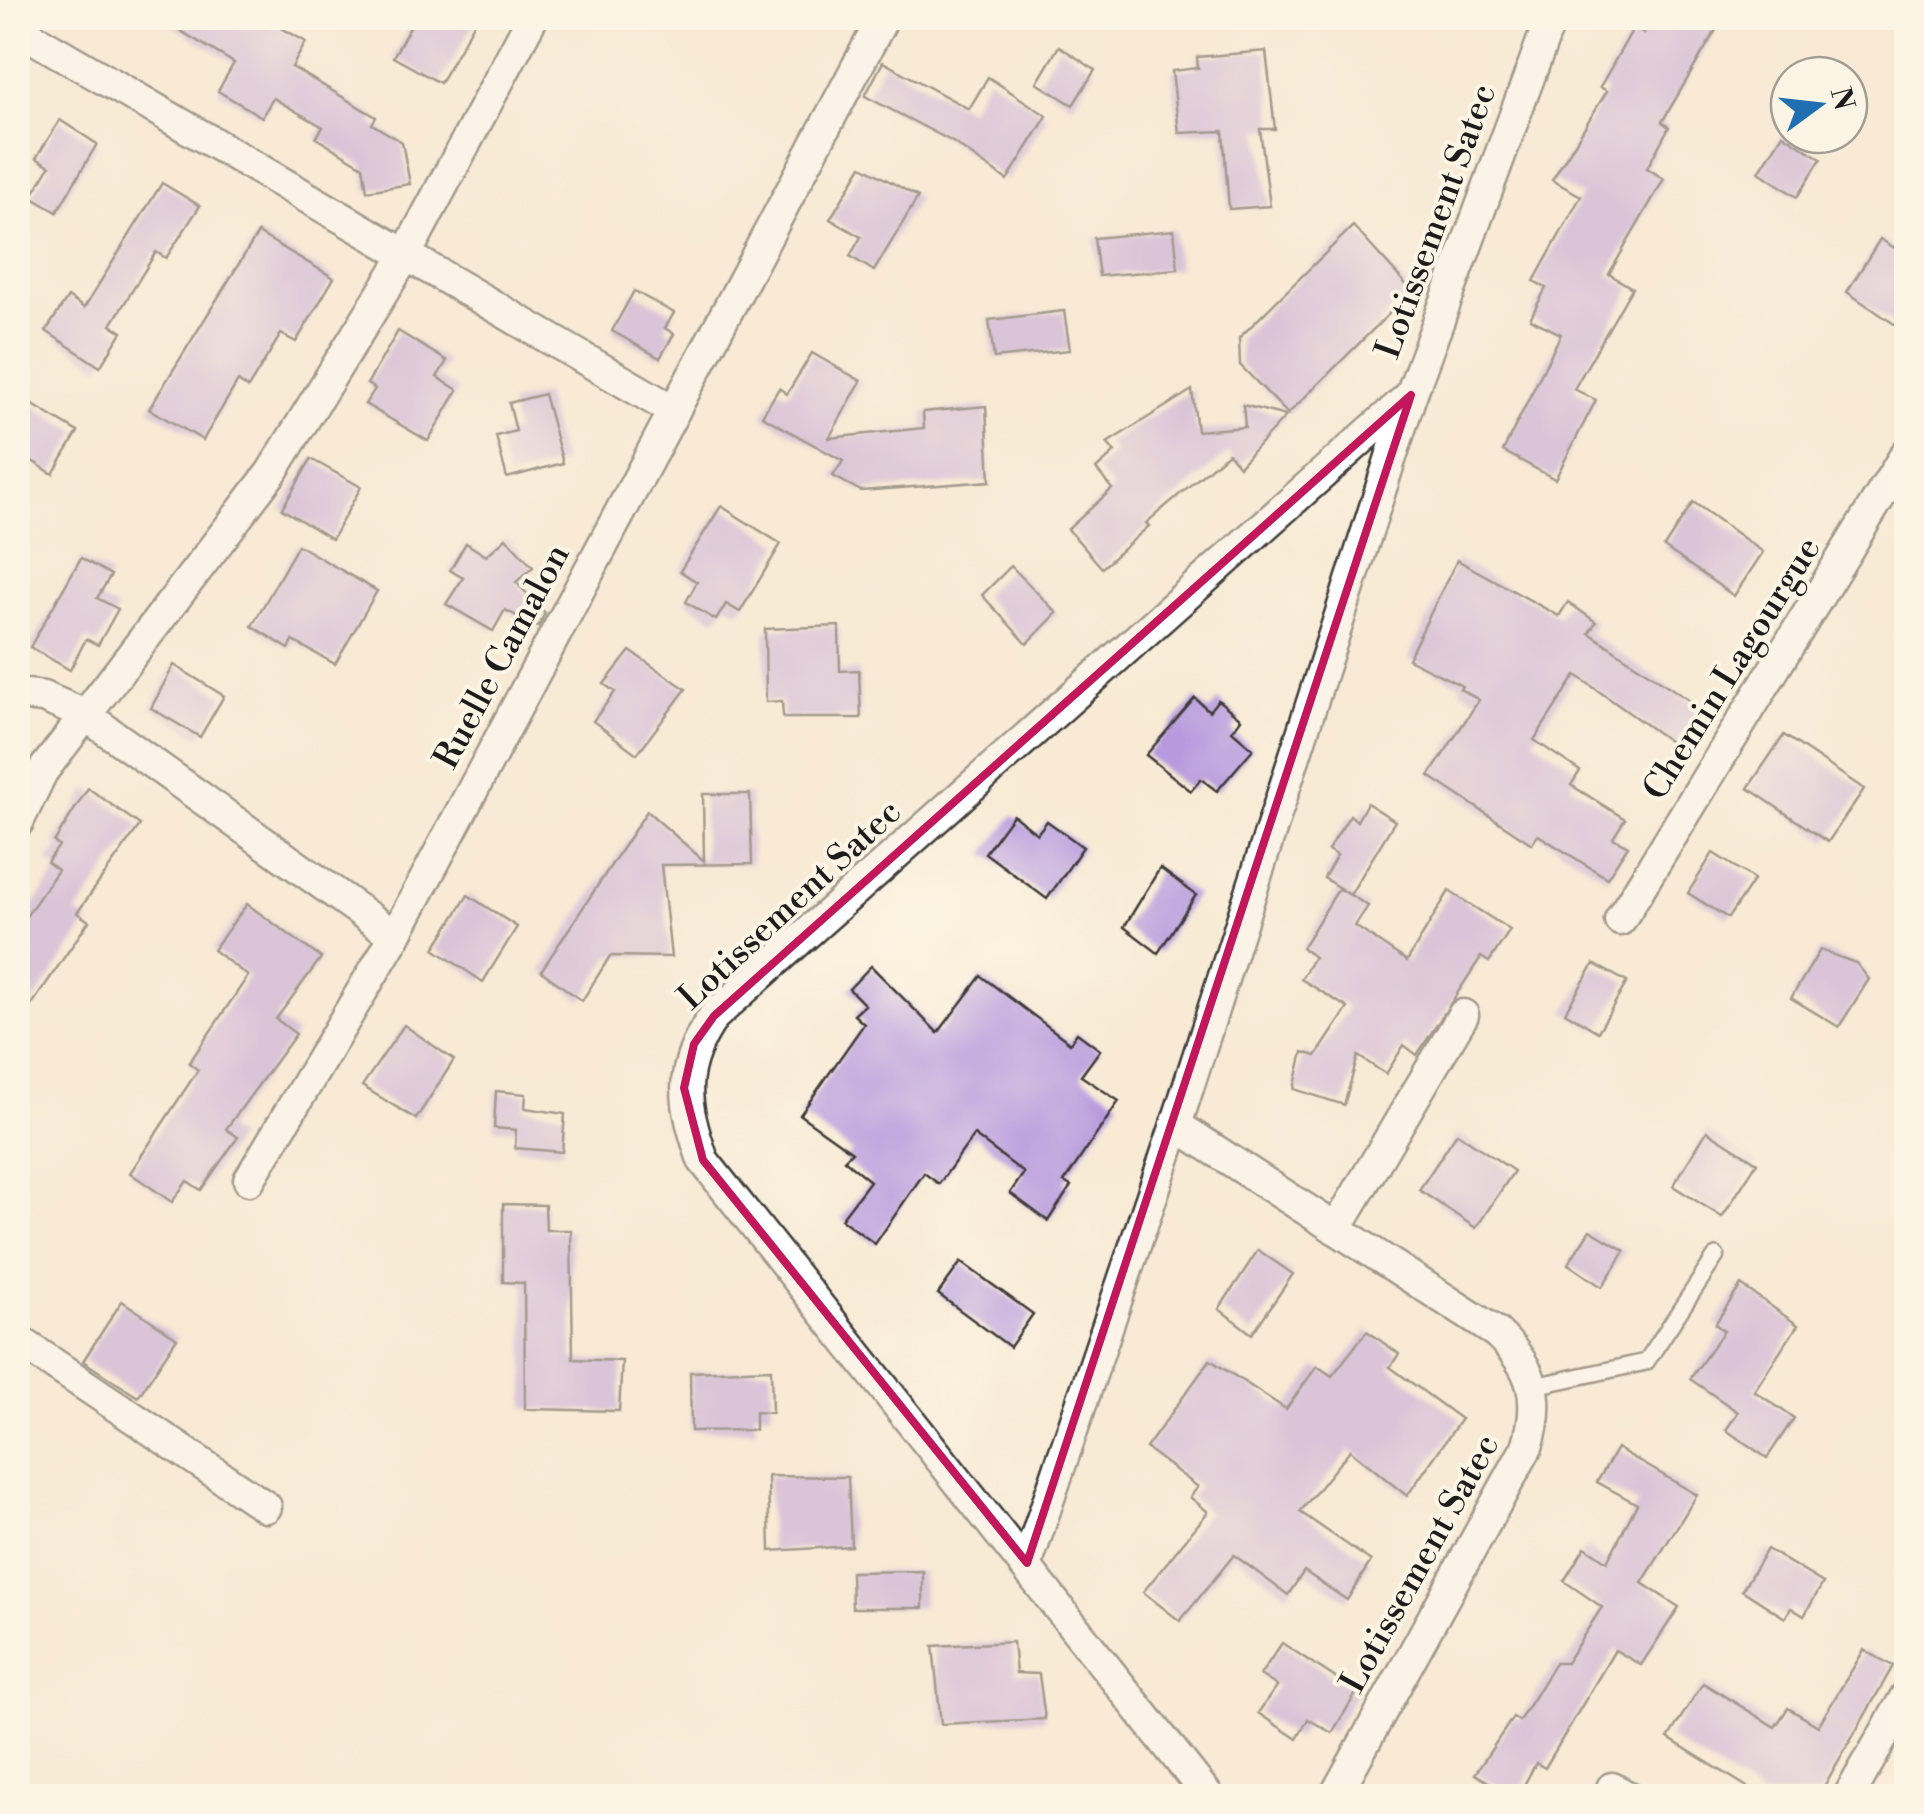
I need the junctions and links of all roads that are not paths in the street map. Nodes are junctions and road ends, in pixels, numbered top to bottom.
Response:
1 (532, 18) edge
2 (882, 18) edge
3 (1550, 18) edge
4 (18, 29) edge
5 (404, 258) junction
6 (1411, 395) junction
7 (674, 411) junction
8 (1906, 454) edge
9 (18, 694) edge
10 (85, 716) junction
11 (18, 822) edge
12 (1620, 920) dead end
13 (394, 936) junction
14 (1462, 1015) dead end
15 (1176, 1125) junction
16 (250, 1180) dead end
17 (1336, 1229) junction
18 (1716, 1256) dead end
19 (21, 1351) edge
20 (1535, 1386) junction
21 (266, 1507) dead end
22 (1027, 1563) junction
23 (1906, 1696) edge
24 (1208, 1796) edge
25 (1335, 1796) edge
26 (1849, 1796) edge

1 - 5 street
2 - 7 street, Ruelle Camalon
3 - 6 street, Lotissement Satec
4 - 5 street
5 - 7 street
5 - 10 street
6 - 15 street, Lotissement Satec
6 - 22 street, Lotissement Satec
7 - 13 street, Ruelle Camalon
8 - 12 street, Chemin Lagourgue
9 - 10 street
10 - 11 street
10 - 13 street
13 - 16 street, Ruelle Camalon
14 - 17 street
15 - 17 street
15 - 22 street, Lotissement Satec
17 - 20 street
18 - 20 lane
19 - 21 street
20 - 25 street, Lotissement Satec
22 - 24 street, Lotissement Satec
23 - 26 street

